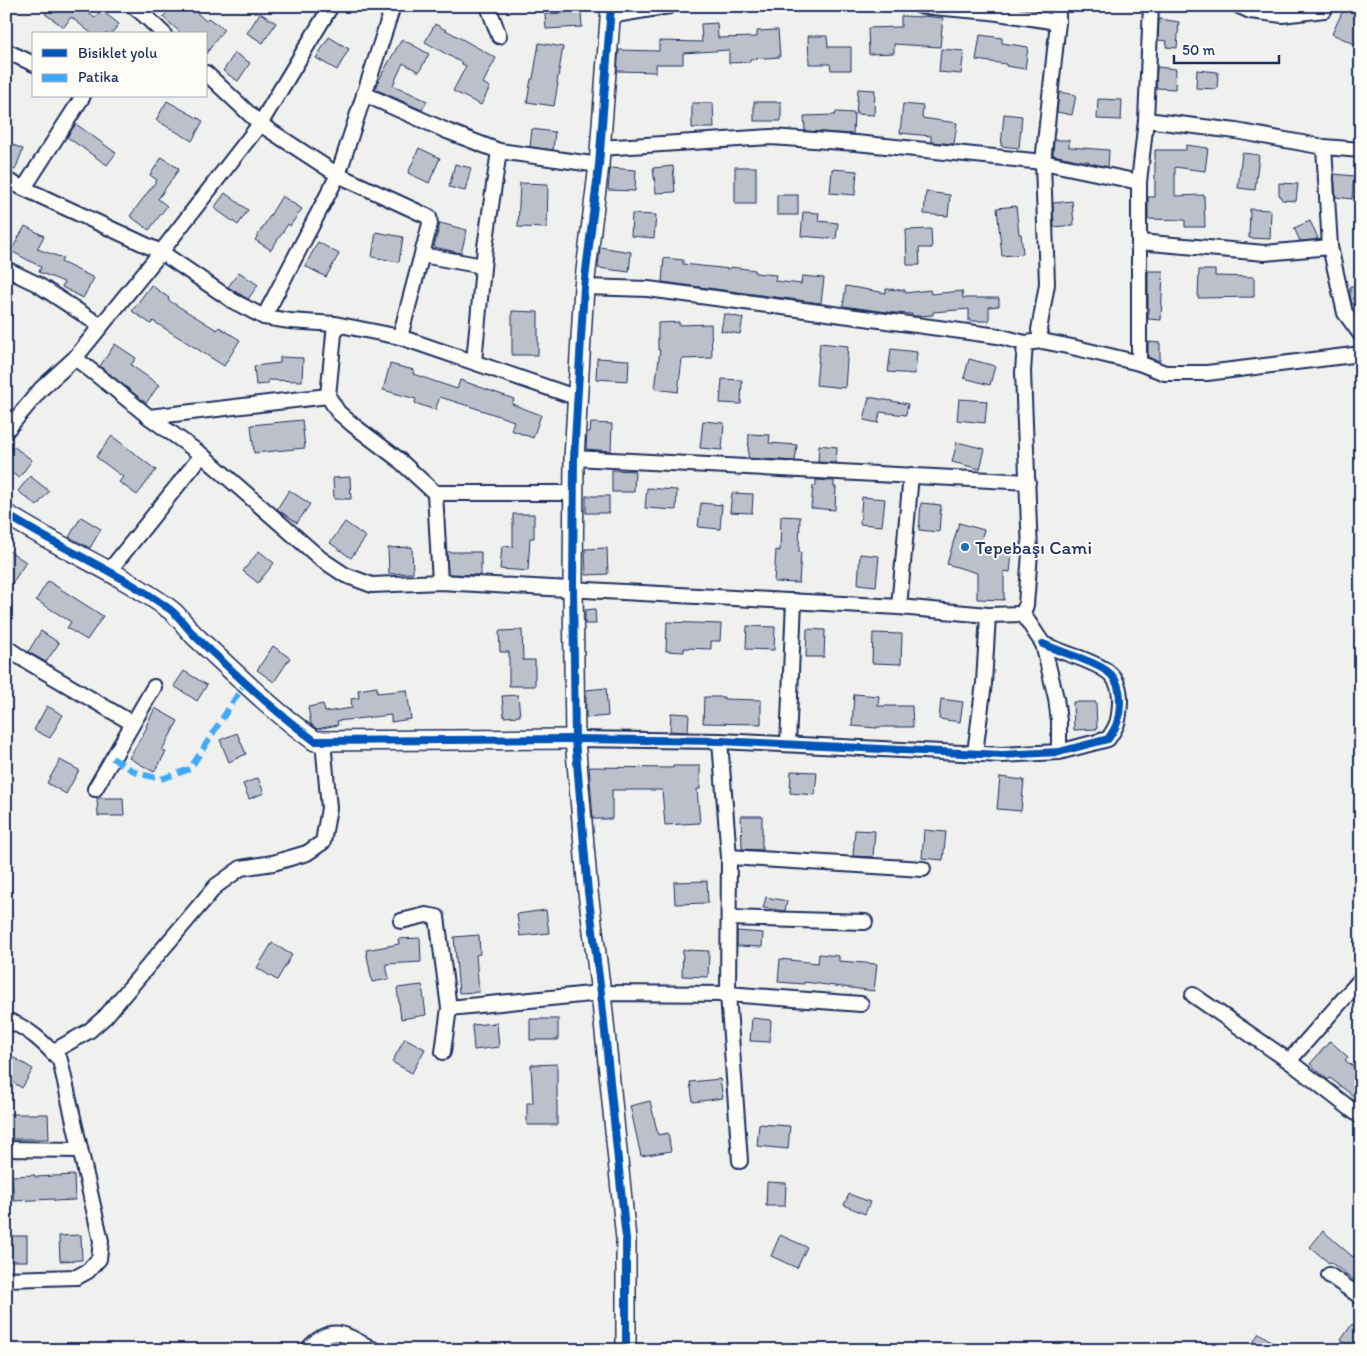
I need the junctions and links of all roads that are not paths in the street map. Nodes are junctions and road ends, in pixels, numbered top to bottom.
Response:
1 (133, 6) edge
2 (331, 6) edge
3 (393, 6) edge
4 (488, 6) edge
5 (669, 6) edge
6 (920, 6) edge
7 (1058, 6) edge
8 (1151, 6) edge
9 (1239, 6) edge
10 (1326, 6) edge
11 (610, 11) edge
12 (1058, 22) junction
13 (162, 32) edge
14 (499, 36) dead end
15 (6, 51) edge
16 (32, 63) edge
17 (208, 75) edge
18 (364, 94) junction
19 (82, 98) edge
20 (1146, 120) junction
21 (260, 124) junction
22 (1324, 147) junction
23 (1361, 150) edge
24 (499, 151) junction
25 (599, 156) junction
26 (1043, 162) junction
27 (338, 175) junction
28 (6, 180) edge
29 (1139, 182) junction
30 (24, 188) junction
31 (1139, 242) junction
32 (1330, 247) junction
33 (161, 252) junction
34 (422, 256) junction
35 (483, 266) junction
36 (6, 269) edge
37 (584, 288) junction
38 (264, 317) junction
39 (335, 324) junction
40 (101, 326) junction
41 (1361, 335) edge
42 (400, 336) junction
43 (1042, 341) junction
44 (1025, 343) junction
45 (1361, 354) edge
46 (74, 358) junction
47 (474, 361) junction
48 (1139, 363) junction
49 (328, 396) junction
50 (578, 398) junction
51 (149, 417) junction
52 (6, 431) edge
53 (202, 455) junction
54 (574, 458) junction
55 (912, 476) junction
56 (1028, 482) junction
57 (435, 493) junction
58 (574, 493) junction
59 (6, 514) edge
60 (109, 571) junction
61 (440, 582) junction
62 (573, 589) junction
63 (794, 601) junction
64 (899, 607) junction
65 (1023, 614) junction
66 (988, 615) junction
67 (1043, 644) junction
68 (6, 647) edge
69 (154, 686) dead end
70 (132, 723) junction
71 (575, 740) junction
72 (720, 740) junction
73 (323, 741) junction
74 (788, 744) junction
75 (1059, 752) junction
76 (975, 753) junction
77 (95, 789) dead end
78 (728, 857) junction
79 (923, 869) dead end
80 (729, 918) junction
81 (401, 921) dead end
82 (865, 922) dead end
83 (1361, 979) edge
84 (600, 992) junction
85 (728, 994) junction
86 (1193, 995) dead end
87 (861, 1004) dead end
88 (449, 1008) junction
89 (6, 1020) edge
90 (52, 1052) junction
91 (443, 1052) dead end
92 (1289, 1061) junction
93 (1361, 1117) edge
94 (6, 1149) edge
95 (80, 1150) junction
96 (740, 1161) dead end
97 (1329, 1275) dead end
98 (6, 1279) edge
99 (1361, 1297) edge
100 (307, 1350) edge
101 (374, 1350) edge
102 (626, 1350) edge

1 - 13 street
2 - 21 street
3 - 18 street
4 - 14 street
5 - 11 street
6 - 12 street
7 - 12 street
8 - 20 street
9 - 10 street
11 - 25 street
12 - 26 street
15 - 16 street
17 - 21 street
18 - 24 street
18 - 27 street
19 - 30 street
20 - 22 street
20 - 29 street
21 - 27 street
21 - 33 street
22 - 23 street
22 - 32 street
24 - 25 street
24 - 35 street
25 - 26 street
25 - 37 street
26 - 29 street
26 - 43 street
27 - 34 street
27 - 38 street
28 - 30 street
29 - 31 street
30 - 33 street
31 - 32 street
31 - 48 street
32 - 41 street
33 - 38 street
33 - 40 street
34 - 35 street
34 - 42 street
35 - 47 street
36 - 40 street
37 - 44 street
37 - 50 street
38 - 39 street
39 - 42 street
39 - 49 street
40 - 46 street
42 - 47 street
43 - 44 street
43 - 48 street
44 - 56 street
45 - 48 street
46 - 51 street
46 - 52 street
47 - 50 street
49 - 51 street
49 - 57 street
50 - 54 street
51 - 53 street
53 - 60 street
53 - 61 street
54 - 55 street
54 - 58 street
55 - 56 street
55 - 64 street
56 - 65 street
57 - 58 street
57 - 61 street
58 - 62 street
59 - 60 street
60 - 73 street
61 - 62 street
62 - 63 street
62 - 71 street
63 - 64 street
63 - 74 street
64 - 66 street
65 - 66 street
65 - 67 street
66 - 76 street
67 - 75 street
67 - 75 street
68 - 70 street
69 - 70 street
70 - 77 street
71 - 72 street
71 - 73 street
71 - 84 street
72 - 74 street
72 - 78 street
73 - 90 street
74 - 76 street
75 - 76 street
78 - 79 street
78 - 80 street
80 - 82 street
80 - 85 street
81 - 88 street
83 - 92 street
84 - 85 street
84 - 88 street
84 - 102 street
85 - 87 street
85 - 96 street
86 - 92 street
88 - 91 street
89 - 90 street
90 - 95 street
92 - 93 street
94 - 95 street
95 - 98 street
97 - 99 street
100 - 101 street

